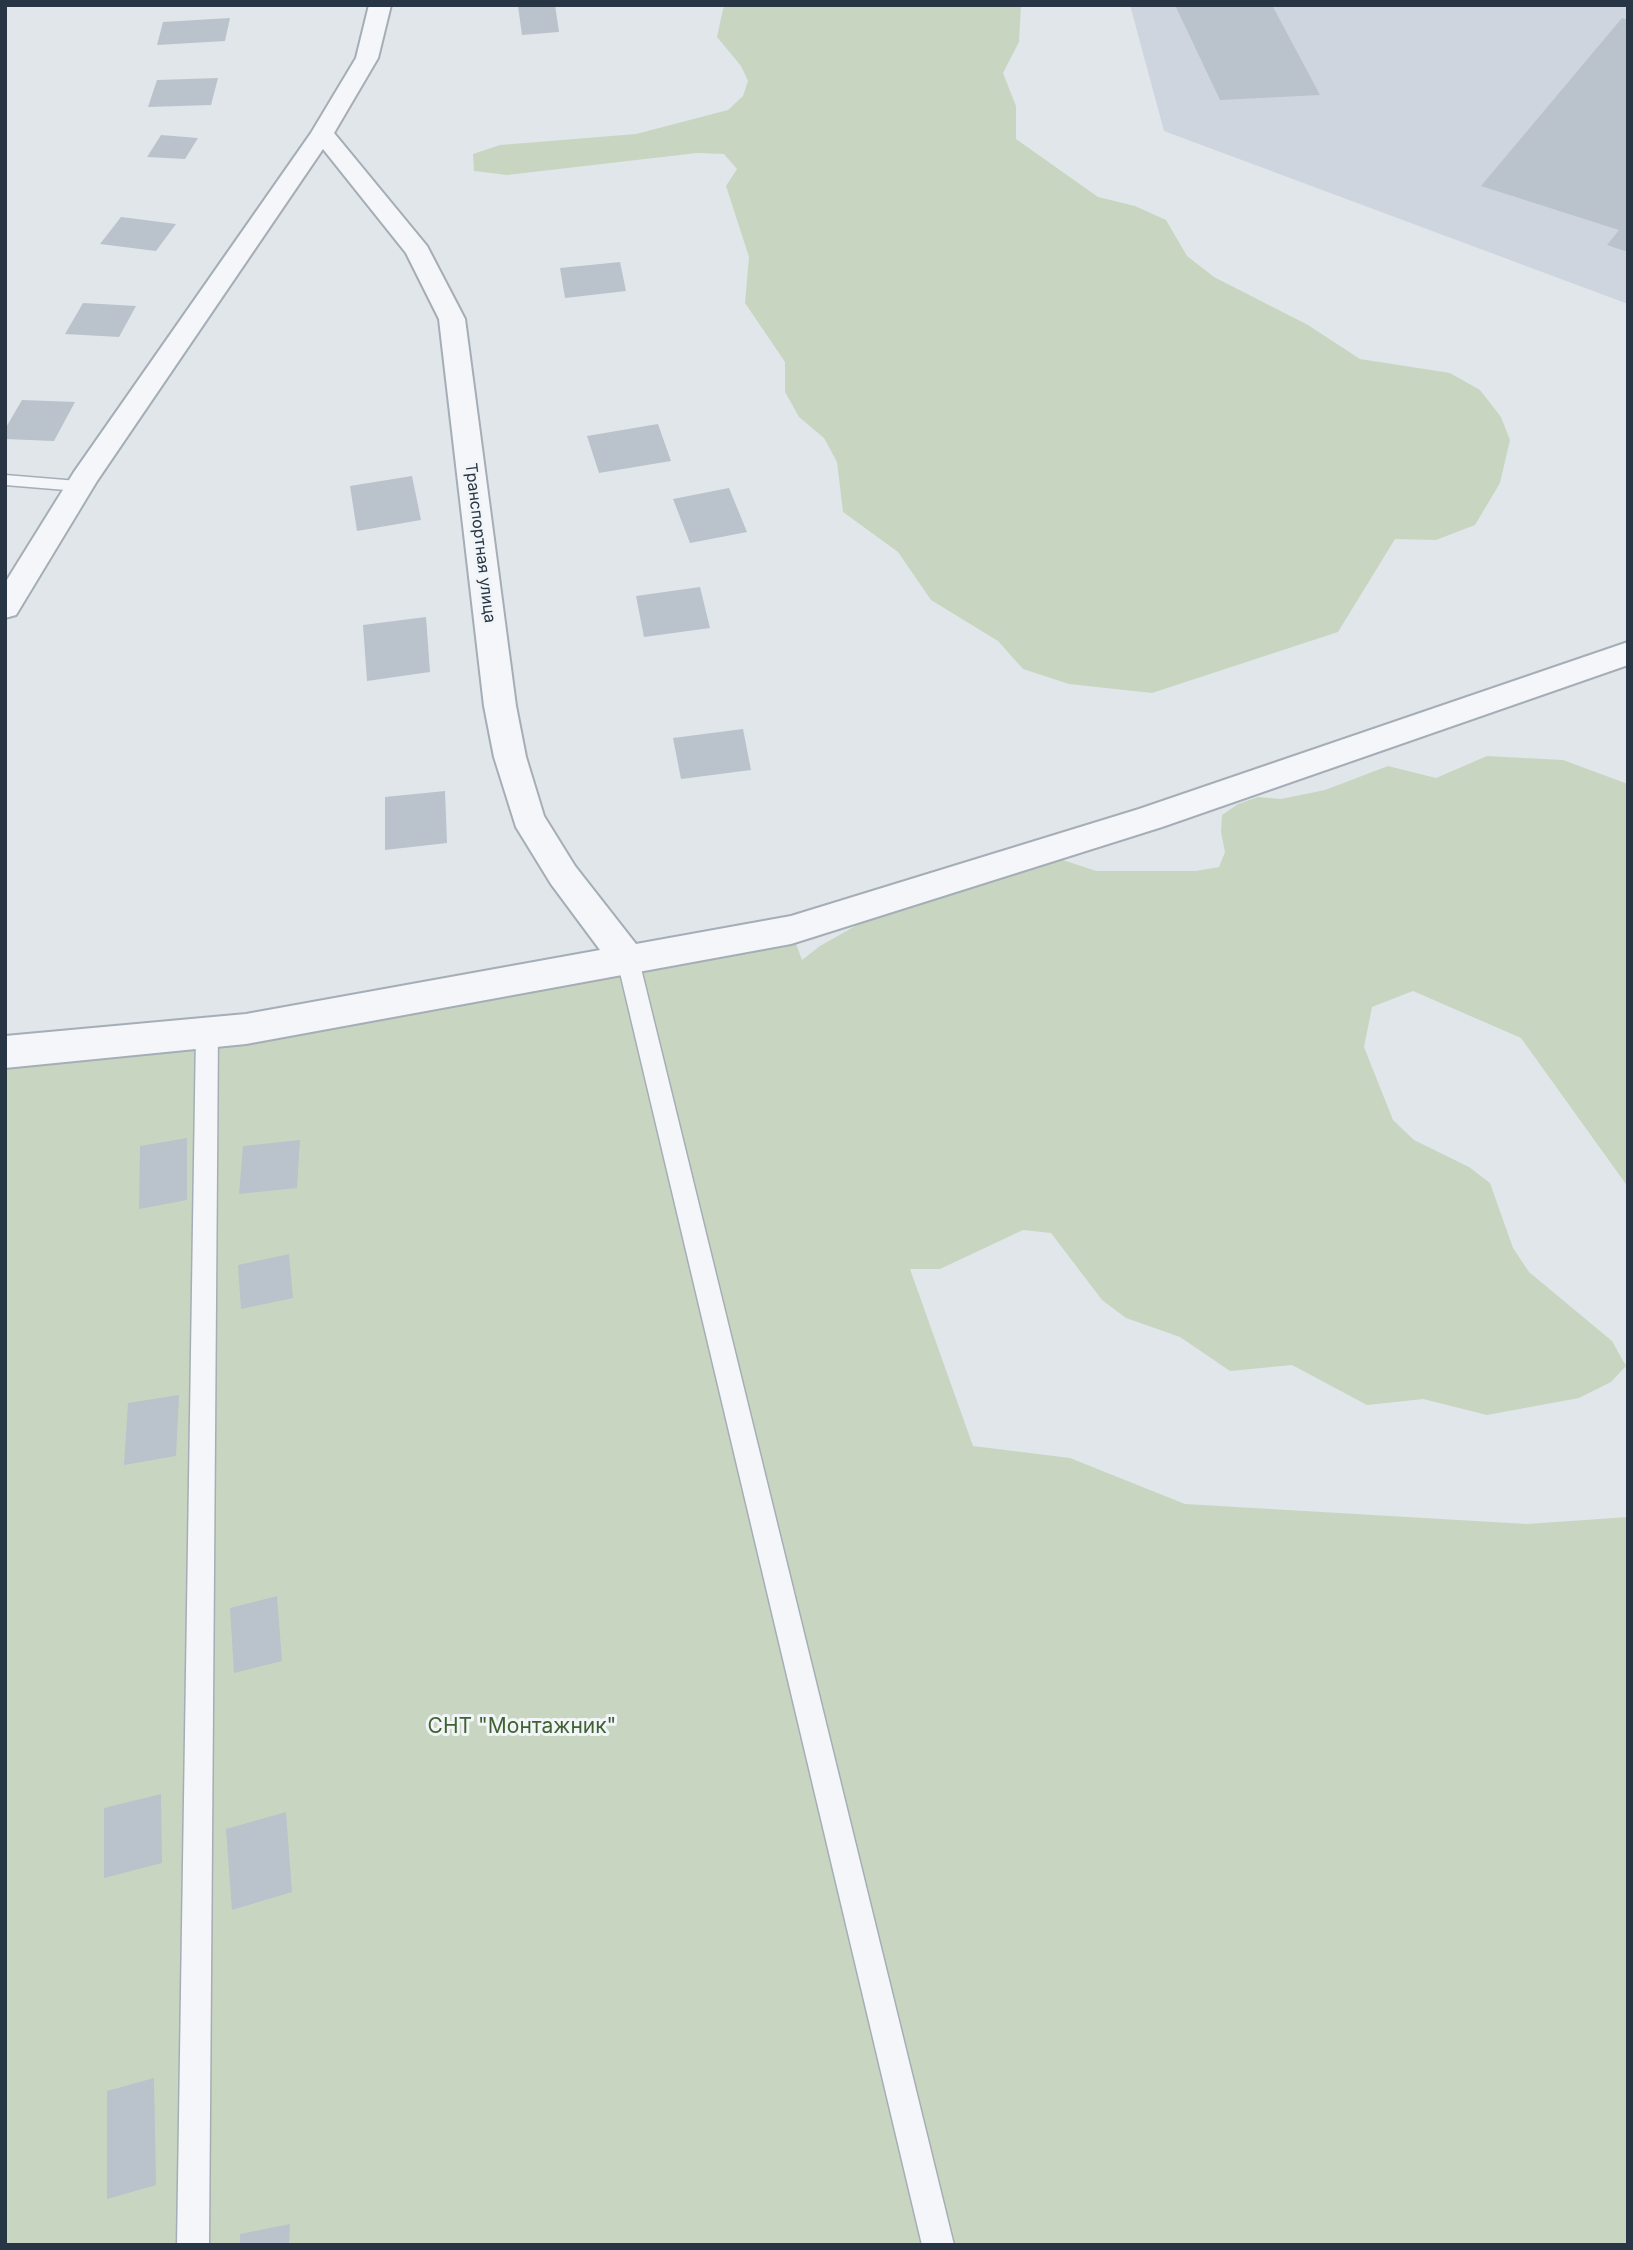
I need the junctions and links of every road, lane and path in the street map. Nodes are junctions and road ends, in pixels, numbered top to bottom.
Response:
1 (380, 5) edge
2 (322, 132) junction
3 (5, 480) edge
4 (78, 486) junction
5 (5, 608) edge
6 (1628, 653) edge
7 (628, 960) junction
8 (207, 1032) junction
9 (5, 1052) edge
10 (193, 2245) edge
11 (938, 2245) edge

1 - 2 street
2 - 4 street
2 - 7 street, Транспортная улица
3 - 4 lane
4 - 5 street
6 - 7 street
7 - 8 street
7 - 11 lane
8 - 9 street
8 - 10 lane

